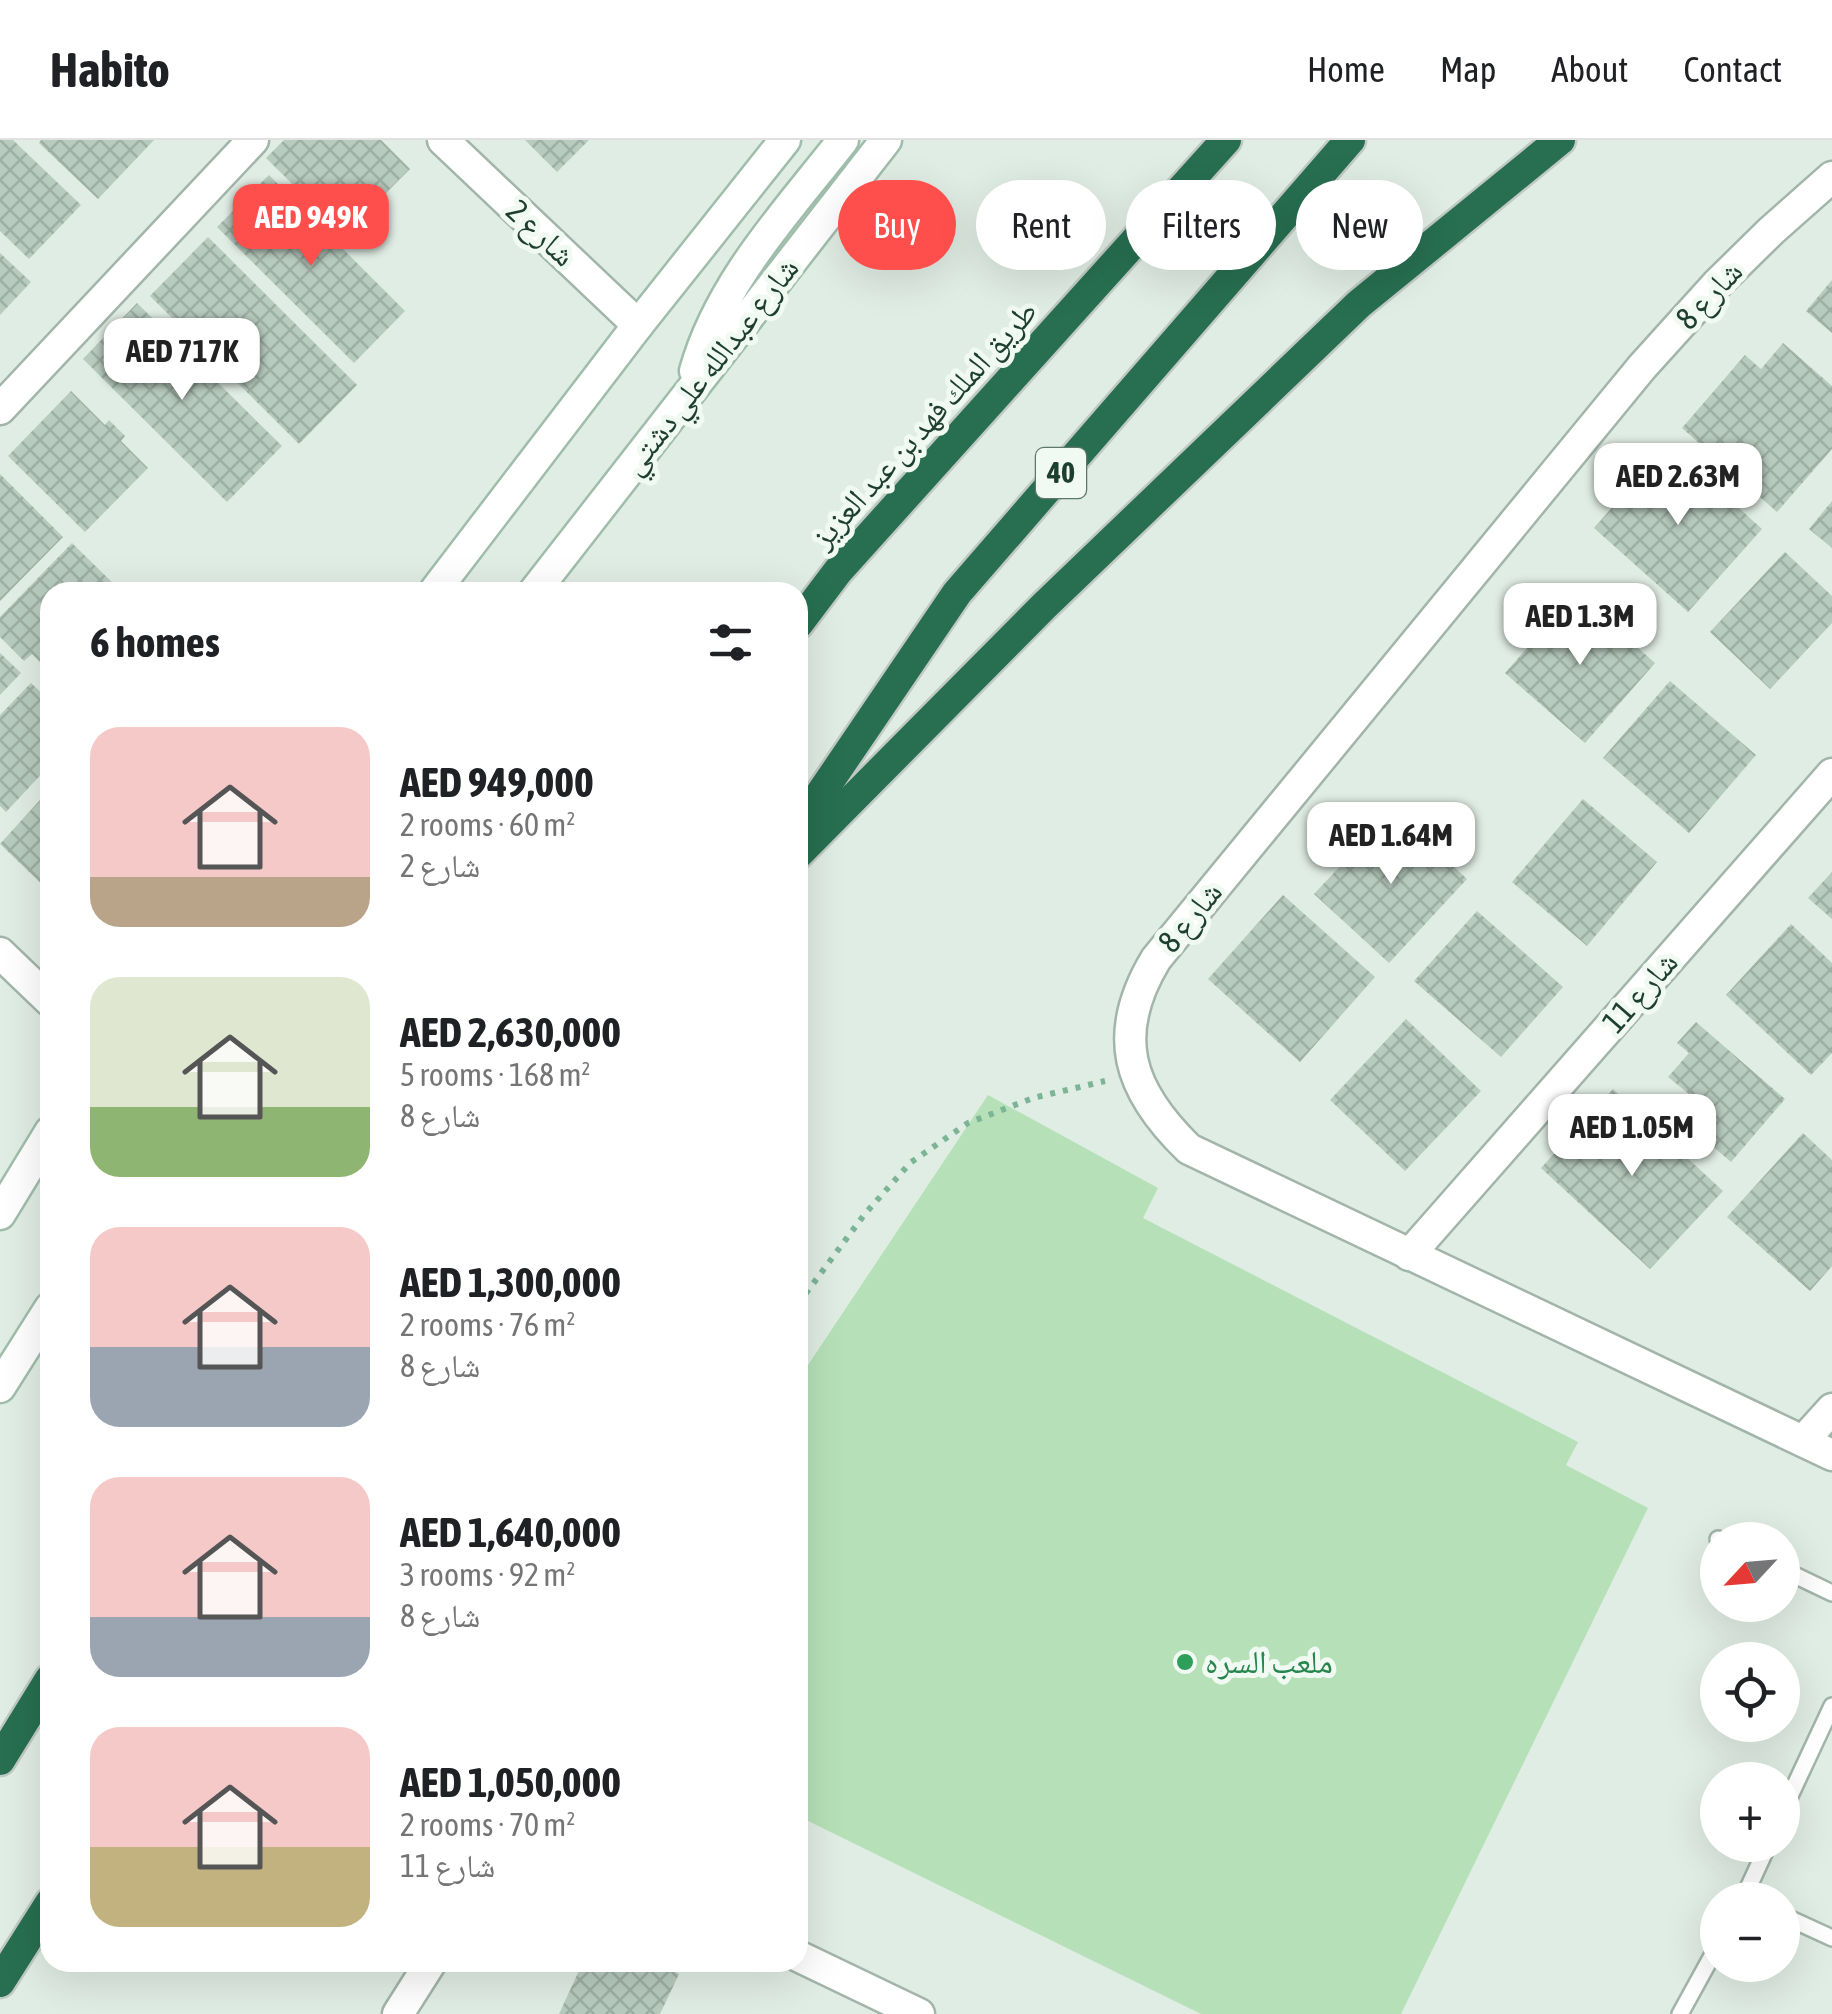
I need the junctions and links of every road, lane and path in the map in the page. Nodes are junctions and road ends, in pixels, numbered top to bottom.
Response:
1 (253, 140) edge
2 (443, 140) edge
3 (785, 140) edge
4 (843, 140) edge
5 (886, 140) edge
6 (1226, 140) edge
7 (1350, 140) edge
8 (1560, 140) edge
9 (1832, 177) edge
10 (638, 325) junction
11 (688, 394) junction
12 (0, 409) edge
13 (442, 582) edge
14 (542, 582) edge
15 (808, 611) edge
16 (1832, 774) edge
17 (808, 812) edge
18 (808, 844) edge
19 (0, 953) edge
20 (40, 991) edge
21 (1135, 1074) junction
22 (40, 1148) edge
23 (0, 1214) edge
24 (1409, 1255) junction
25 (808, 1291) edge
26 (40, 1324) edge
27 (0, 1387) edge
28 (1832, 1409) edge
29 (1803, 1442) junction
30 (1832, 1455) edge
31 (1800, 1577) edge
32 (1832, 1592) edge
33 (40, 1694) edge
34 (1832, 1706) edge
35 (0, 1760) edge
36 (1800, 1774) edge
37 (40, 1919) edge
38 (1800, 1923) edge
39 (1832, 1938) edge
40 (808, 1961) edge
41 (425, 1972) edge
42 (1700, 1978) edge
43 (0, 1982) edge
44 (398, 2014) edge
45 (919, 2014) edge
46 (1680, 2014) edge

1 - 12 street
2 - 10 street, شارع 2
3 - 10 street
4 - 11 street
5 - 11 street, شارع عبدالله علي دشتي
6 - 15 highway, طريق الملك فهد بن عبد العزيز
7 - 17 highway, 40
8 - 18 highway
9 - 21 street, شارع 8
10 - 13 street
11 - 14 street, شارع عبدالله علي دشتي
16 - 24 street, شارع 11
19 - 20 street
21 - 24 street, شارع 8
21 - 25 path
22 - 23 street
24 - 29 street, شارع 8
26 - 27 street
28 - 29 street
29 - 30 street, شارع 8
31 - 32 lane
33 - 35 highway
34 - 36 lane
37 - 43 highway
38 - 39 lane
40 - 45 street
41 - 44 street
42 - 46 lane

